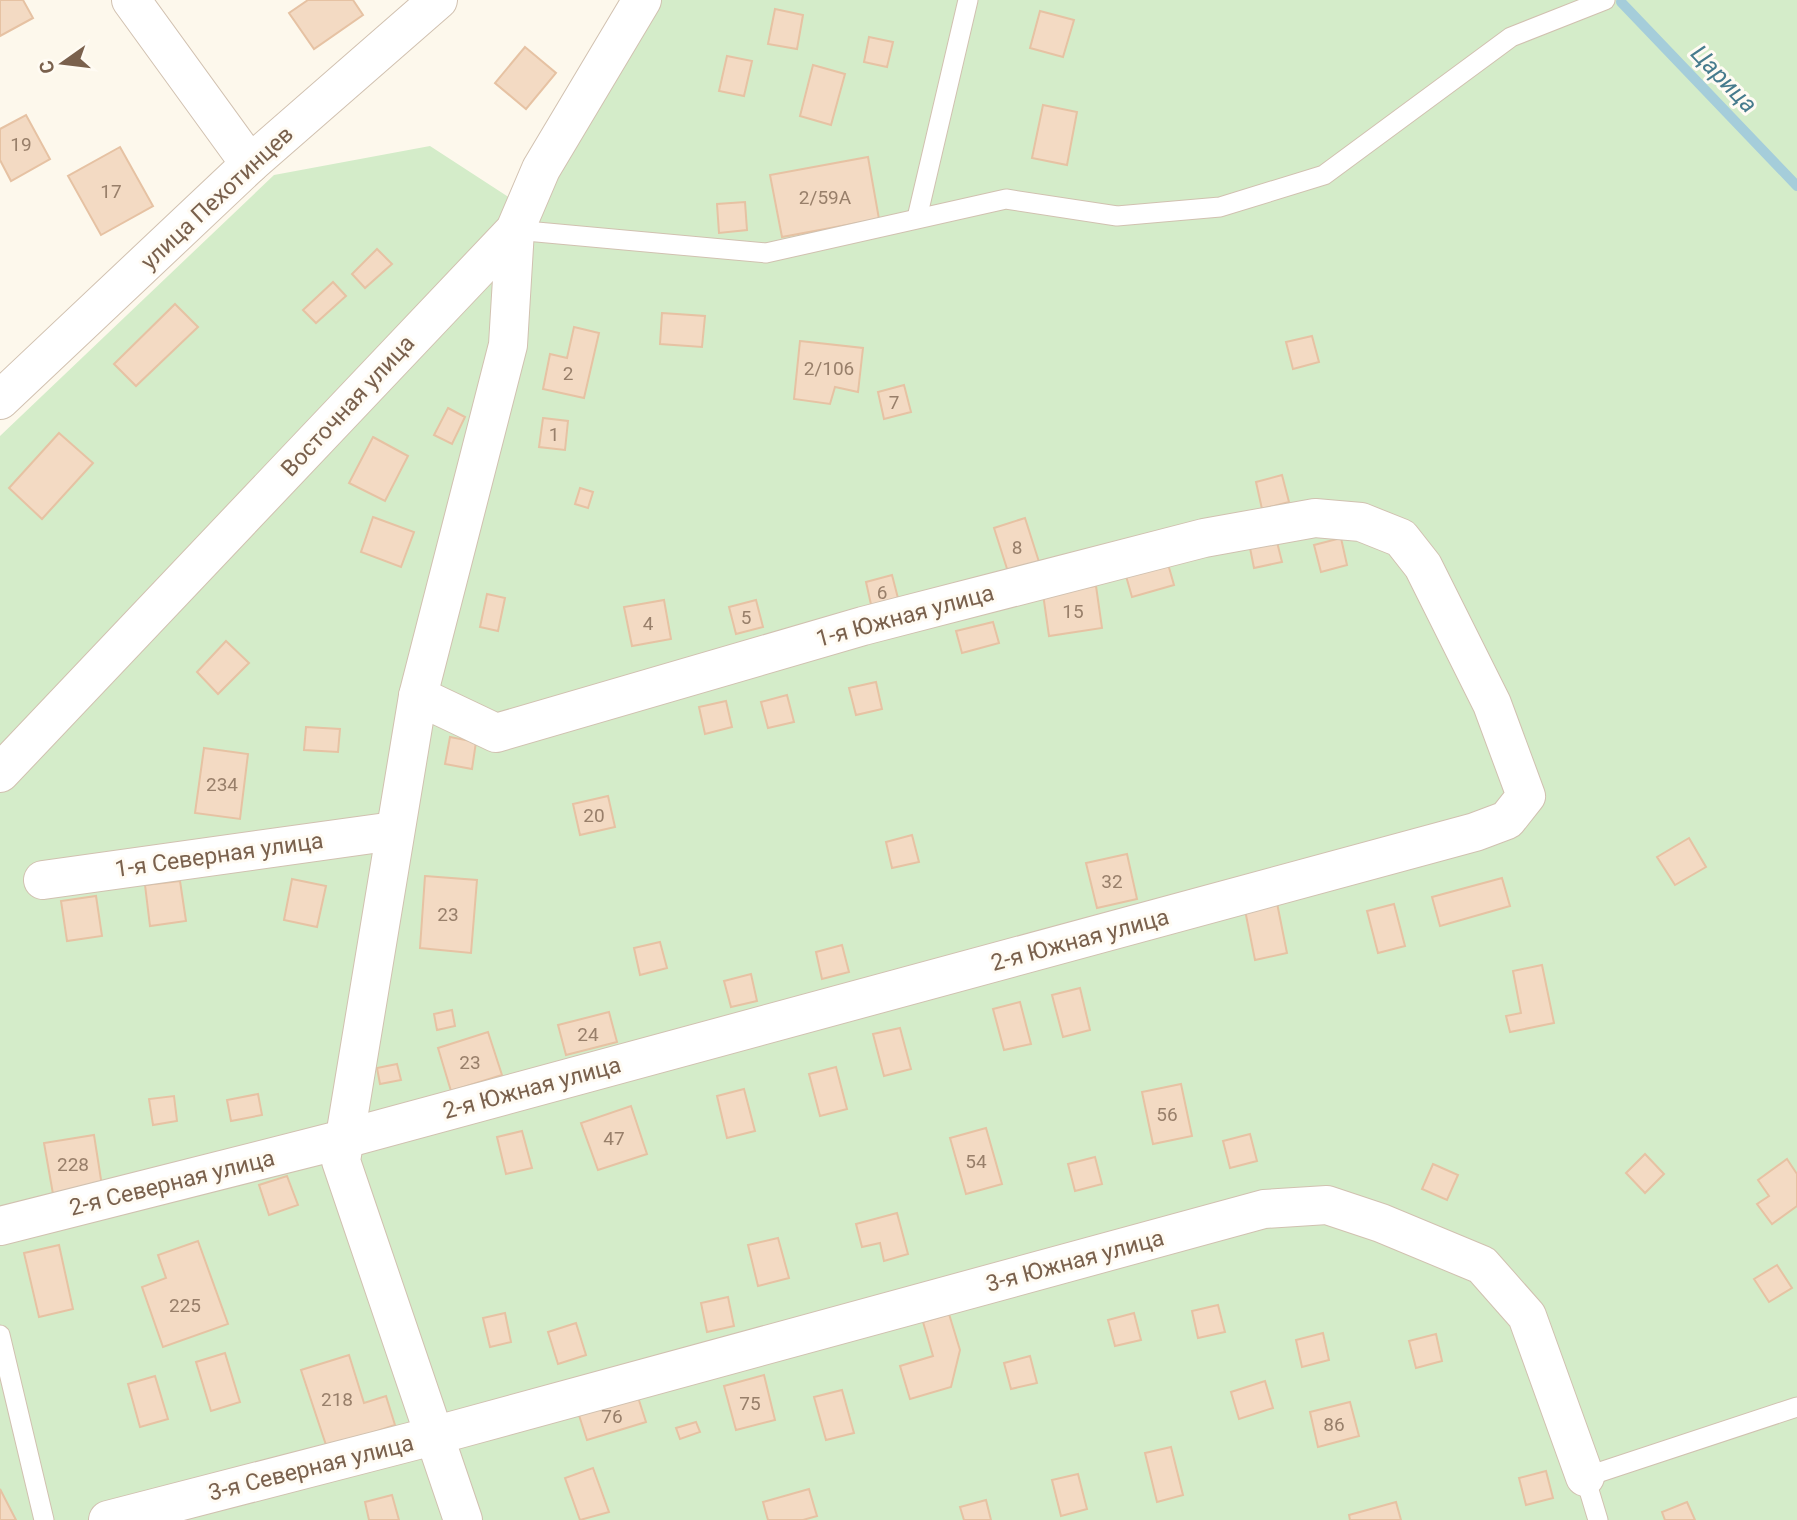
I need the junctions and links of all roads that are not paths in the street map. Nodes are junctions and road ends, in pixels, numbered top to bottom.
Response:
1 (131, 0) edge
2 (438, 0) edge
3 (642, 0) edge
4 (968, 0) edge
5 (1605, 0) edge
6 (250, 164) junction
7 (917, 218) junction
8 (515, 230) junction
9 (0, 400) edge
10 (1401, 538) joint
11 (418, 696) junction
12 (0, 773) edge
13 (394, 831) junction
14 (43, 880) dead end
15 (344, 1139) junction
16 (0, 1226) edge
17 (0, 1335) edge
18 (1797, 1407) edge
19 (433, 1436) junction
20 (1585, 1477) junction
21 (44, 1520) edge
22 (108, 1520) edge
23 (463, 1520) edge
24 (1598, 1520) edge

1 - 6 street
2 - 6 street, улица Пехотинцев
3 - 8 street, Восточная улица
4 - 7 lane
5 - 7 lane
6 - 9 street, улица Пехотинцев
7 - 8 lane
8 - 11 street
8 - 12 street, Восточная улица
10 - 11 street, 1-я Южная улица
10 - 15 street, 2-я Южная улица
11 - 13 street
13 - 14 street, 1-я Северная улица
13 - 15 street
15 - 16 street, 2-я Северная улица
15 - 19 street
17 - 21 lane
18 - 20 lane
19 - 20 street, 3-я Южная улица
19 - 22 street, 3-я Северная улица
19 - 23 street
20 - 24 lane

